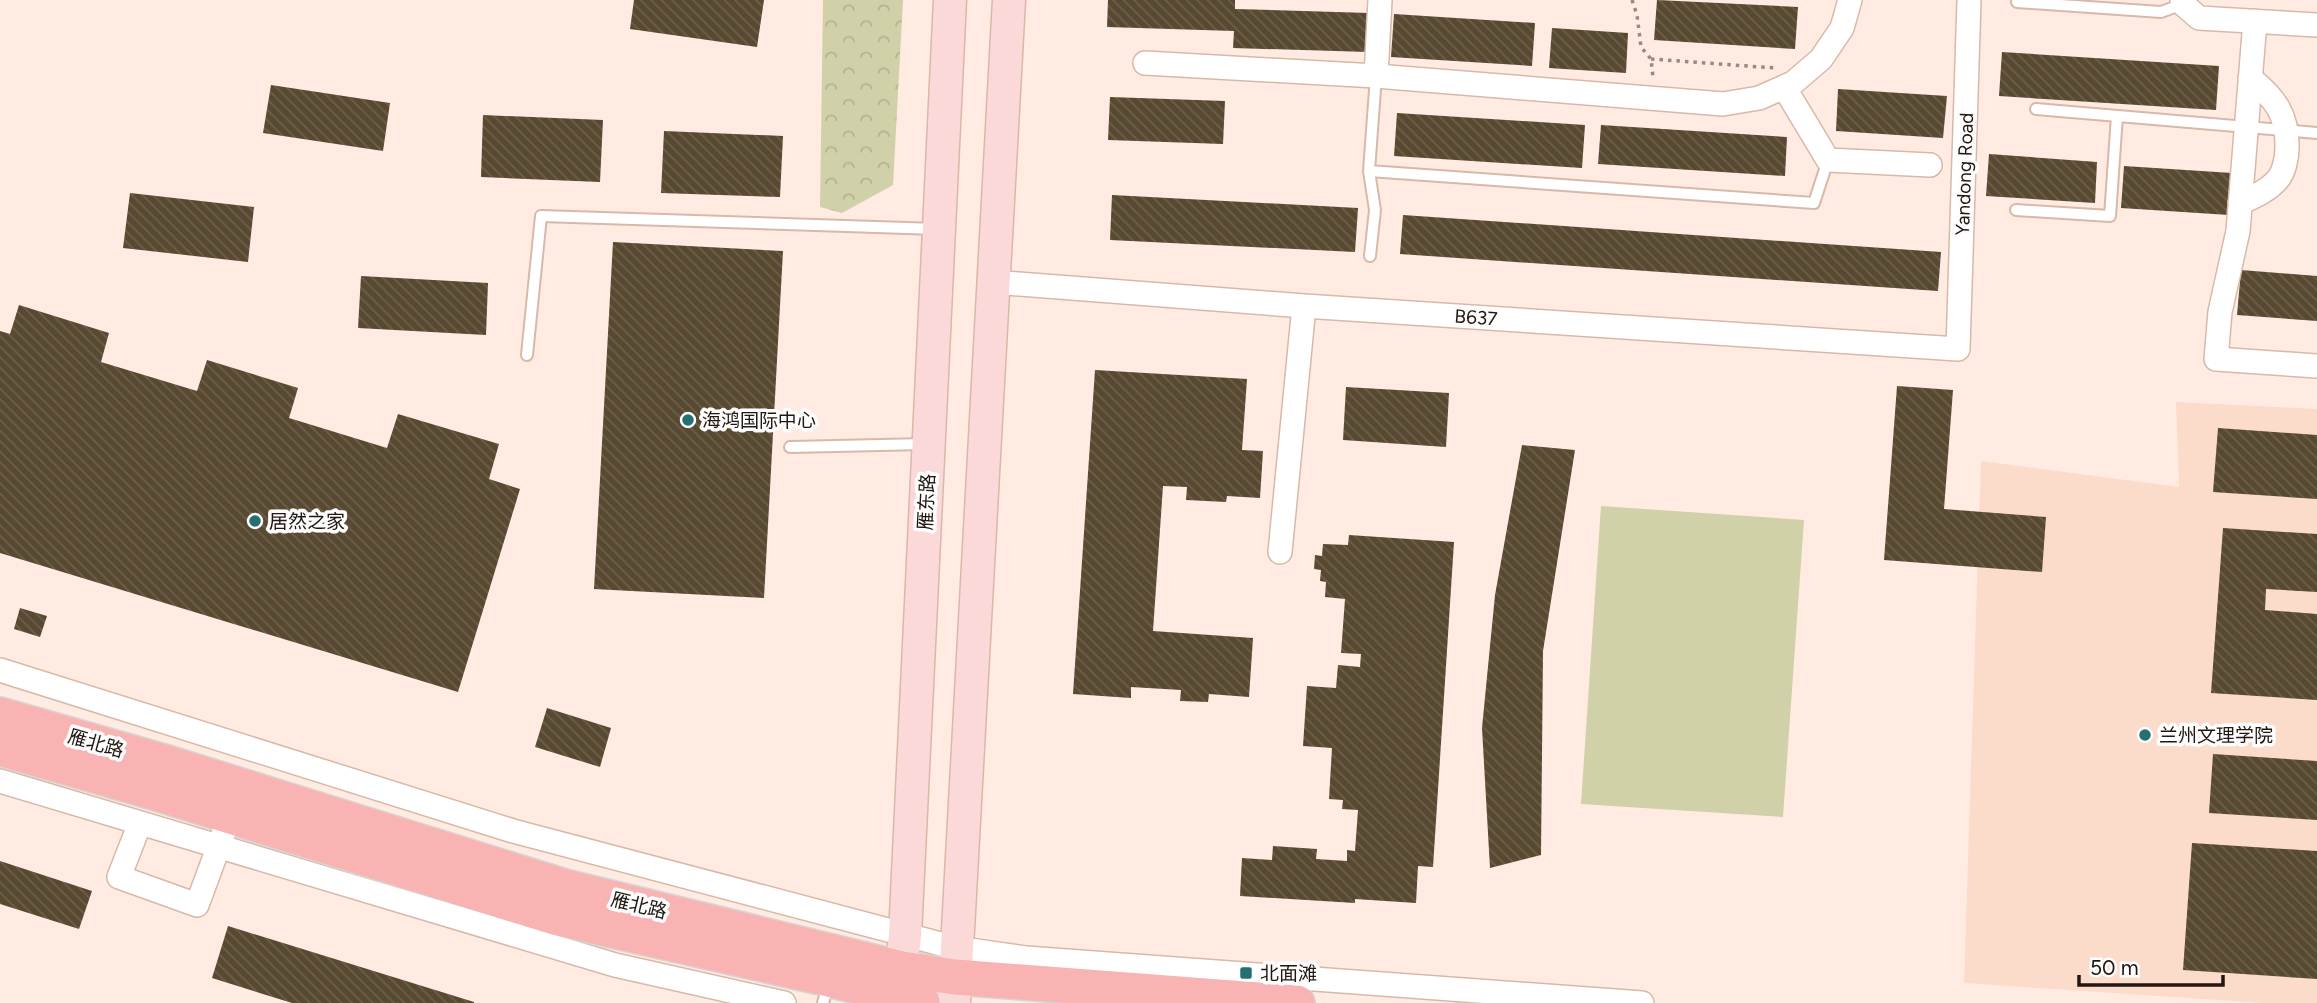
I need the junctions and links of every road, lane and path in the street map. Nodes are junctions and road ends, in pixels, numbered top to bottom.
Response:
1 (950, 0) edge
2 (1009, 0) edge
3 (1380, 0) edge
4 (1632, 0) edge
5 (1850, 0) edge
6 (1969, 0) edge
7 (2017, 2) dead end
8 (2183, 2) edge
9 (2255, 21) junction
10 (2317, 25) edge
11 (1651, 59) junction
12 (1145, 63) dead end
13 (1808, 70) junction
14 (1376, 76) junction
15 (2250, 78) junction
16 (1784, 87) junction
17 (1655, 99) junction
18 (2036, 109) dead end
19 (2117, 116) junction
20 (2246, 127) junction
21 (2288, 131) junction
22 (2317, 133) edge
23 (1828, 160) junction
24 (1930, 165) dead end
25 (1369, 171) junction
26 (2240, 203) junction
27 (2017, 210) dead end
28 (939, 229) junction
29 (1370, 256) dead end
30 (993, 282) junction
31 (1304, 306) junction
32 (1958, 349) joint
33 (527, 355) dead end
34 (2317, 366) edge
35 (929, 444) junction
36 (790, 447) dead end
37 (1280, 552) dead end
38 (0, 670) edge
39 (0, 715) edge
40 (0, 748) edge
41 (0, 781) edge
42 (140, 823) junction
43 (224, 831) junction
44 (955, 976) edge
45 (905, 982) edge
46 (826, 991) edge
47 (784, 1003) edge
48 (1297, 1003) edge
49 (1642, 1003) edge

1 - 28 main road, 雁东路
2 - 30 main road
3 - 14 street
4 - 11 path
5 - 13 street
6 - 32 street, Yandong Road
7 - 8 lane
8 - 9 street
9 - 10 street
9 - 15 street
11 - 13 path
11 - 17 path
12 - 14 street
13 - 16 street
14 - 17 street
14 - 25 lane
15 - 20 street
15 - 21 street
16 - 17 street
16 - 23 street
18 - 19 lane
19 - 20 lane
19 - 27 lane
20 - 21 lane
20 - 26 street
21 - 22 lane
21 - 26 street
23 - 24 street
23 - 25 lane
25 - 29 lane
26 - 34 street
28 - 33 lane
28 - 35 main road, 雁东路
30 - 31 street, B637
30 - 44 main road
31 - 32 street, B637
31 - 37 street
35 - 36 lane
35 - 45 main road, 雁东路
38 - 45 street
39 - 45 main road, 雁北路
40 - 43 main road, 雁北路
41 - 42 street
42 - 43 street
42 - 43 street
43 - 46 main road, 雁北路
43 - 47 street
44 - 45 main road, 雁北路
44 - 48 main road, 雁北路
44 - 49 street
45 - 46 main road, 雁北路

